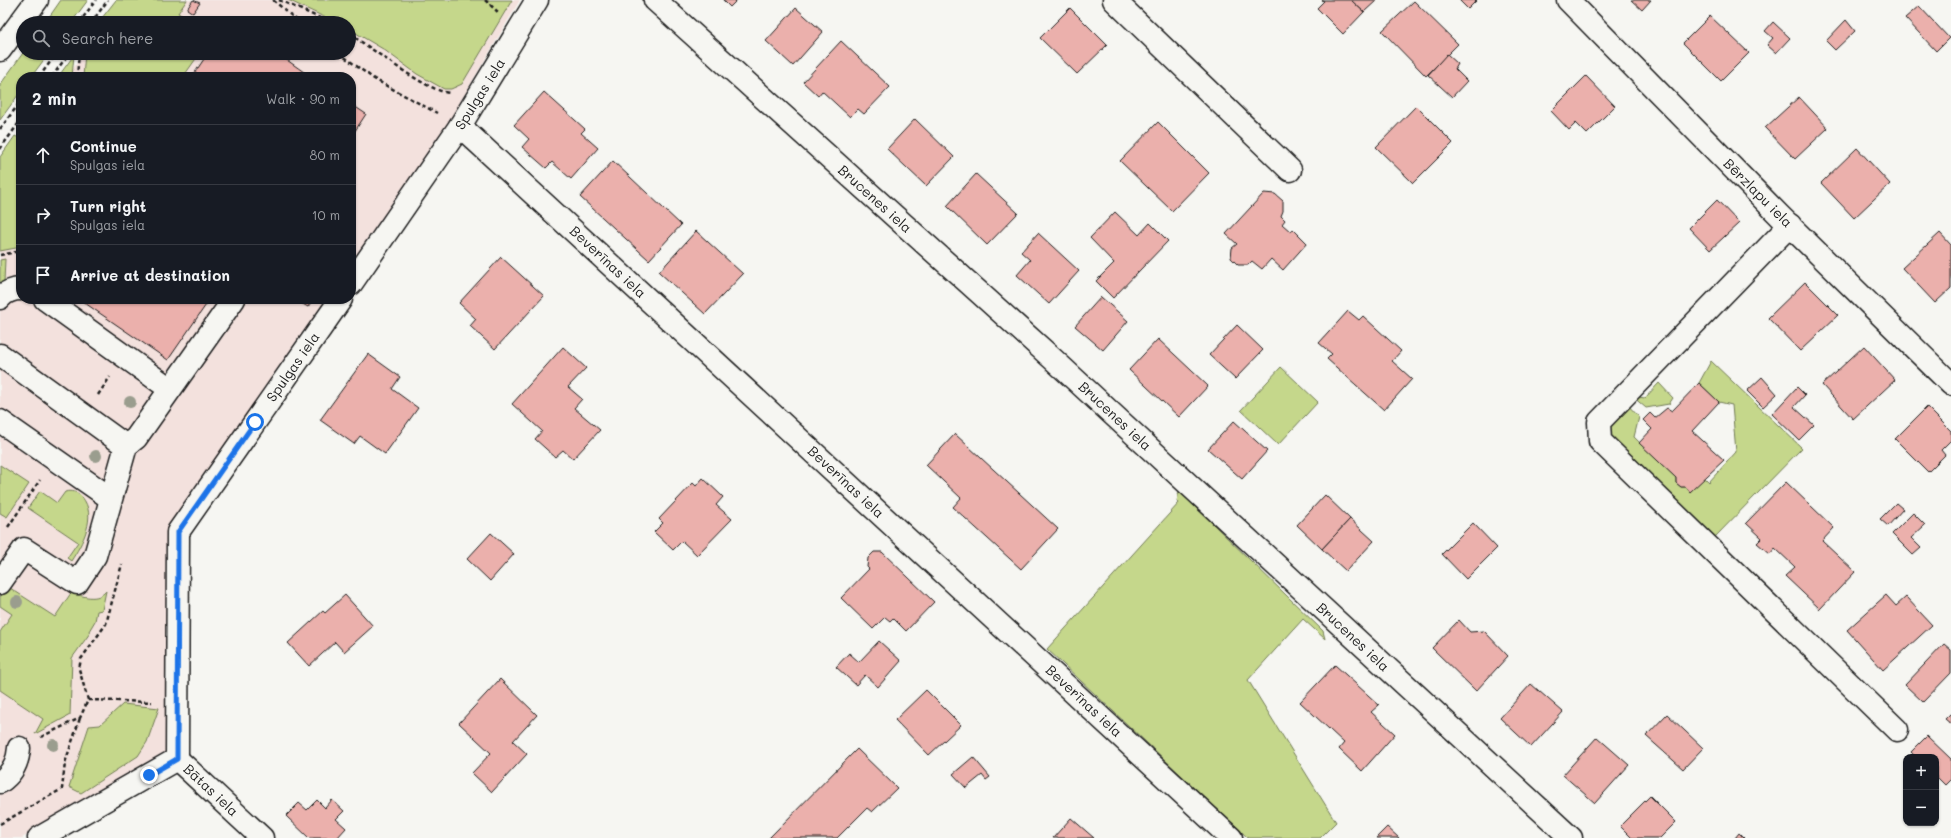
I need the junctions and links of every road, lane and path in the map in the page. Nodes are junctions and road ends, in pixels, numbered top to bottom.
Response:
1 (37, 0) edge
2 (96, 0) edge
3 (108, 0) edge
4 (273, 0) edge
5 (279, 0) edge
6 (537, 0) edge
7 (655, 0) edge
8 (1114, 0) edge
9 (1568, 0) edge
10 (25, 16) edge
11 (84, 16) edge
12 (96, 16) edge
13 (292, 16) edge
14 (315, 16) edge
15 (16, 28) edge
16 (356, 39) edge
17 (0, 50) edge
18 (52, 60) edge
19 (64, 60) edge
20 (78, 60) edge
21 (348, 60) edge
22 (43, 72) edge
23 (56, 72) edge
24 (77, 72) edge
25 (454, 94) dead end
26 (16, 108) edge
27 (460, 126) junction
28 (16, 127) edge
29 (0, 129) edge
30 (0, 149) edge
31 (1290, 170) dead end
32 (1790, 225) junction
33 (16, 252) edge
34 (0, 254) edge
35 (356, 277) edge
36 (16, 289) edge
37 (0, 298) edge
38 (52, 304) edge
39 (230, 304) edge
40 (338, 304) edge
41 (0, 355) edge
42 (1951, 384) edge
43 (170, 389) junction
44 (0, 421) edge
45 (126, 446) junction
46 (110, 498) junction
47 (124, 557) dead end
48 (0, 583) edge
49 (88, 700) junction
50 (176, 704) junction
51 (80, 718) junction
52 (1897, 730) dead end
53 (19, 748) joint
54 (177, 759) junction
55 (0, 782) edge
56 (0, 824) edge
57 (39, 838) edge
58 (262, 838) edge
59 (1231, 838) edge
60 (1571, 838) edge

1 - 10 street
2 - 11 path
3 - 12 path
4 - 13 path
5 - 14 path
6 - 27 street, Spulgas iela
7 - 60 street, Brucenes iela
8 - 31 street
9 - 32 street, Bērzlapu iela
15 - 17 street
16 - 25 path
18 - 22 path
19 - 23 path
20 - 24 path
21 - 27 path
26 - 29 path
27 - 35 street, Spulgas iela
27 - 59 street, Beverīnas iela
28 - 30 path
32 - 42 street, Bērzlapu iela
32 - 52 street
33 - 34 path
36 - 37 street
38 - 43 street
39 - 43 street
40 - 50 street, Spulgas iela
41 - 45 street
43 - 45 street
44 - 46 street
45 - 46 street
46 - 48 street
47 - 49 path
49 - 50 path
49 - 51 path
50 - 54 street, Spulgas iela
51 - 53 path
51 - 56 path
53 - 55 street
54 - 57 street
54 - 58 street, Bātas iela

